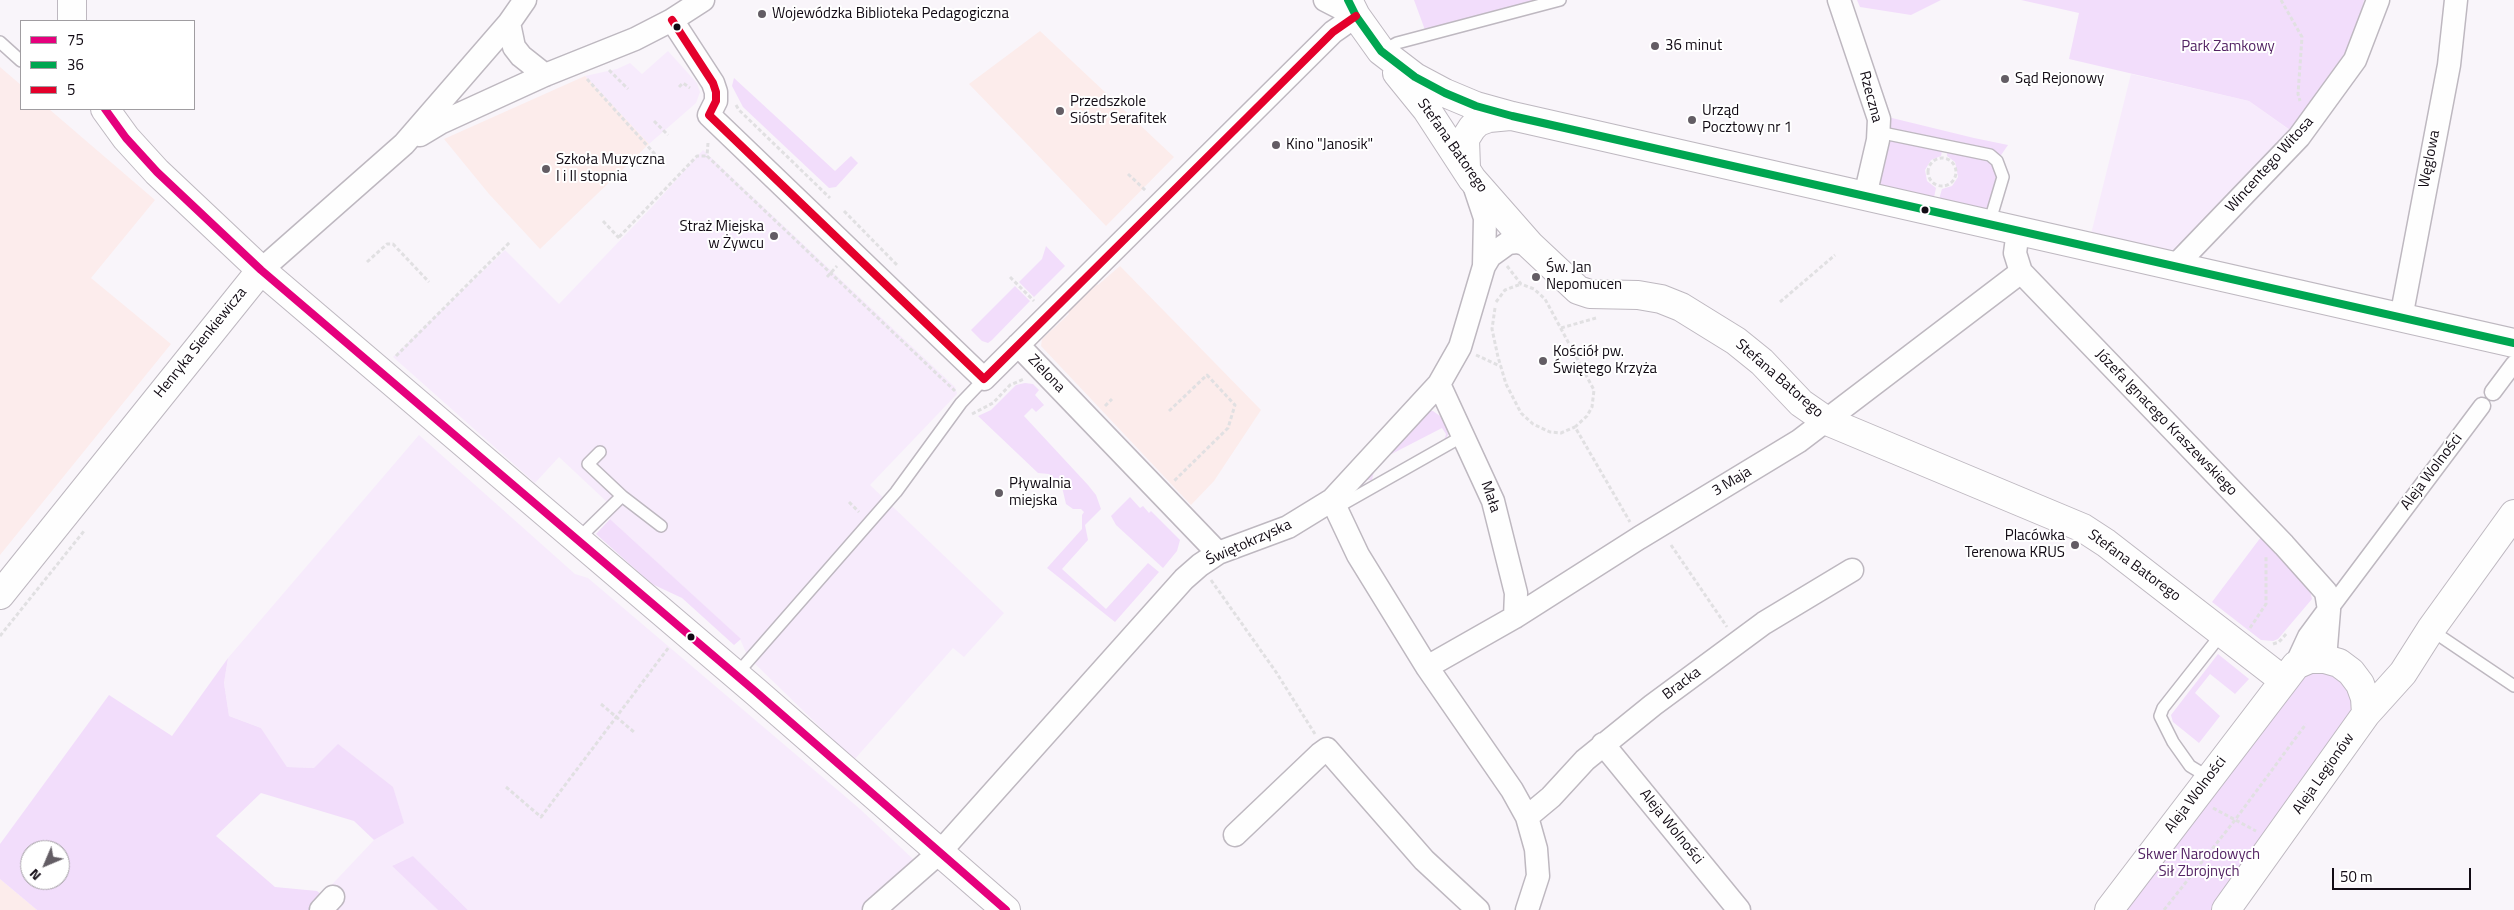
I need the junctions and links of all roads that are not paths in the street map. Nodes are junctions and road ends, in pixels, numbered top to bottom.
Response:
1 (72, 0) edge
2 (525, 0) edge
3 (703, 0) edge
4 (1325, 0) edge
5 (1560, 0) edge
6 (1839, 0) edge
7 (2378, 0) edge
8 (2456, 0) edge
9 (1352, 8) edge
10 (72, 20) edge
11 (672, 20) junction
12 (509, 23) junction
13 (0, 42) edge
14 (1383, 53) junction
15 (20, 60) edge
16 (545, 75) junction
17 (106, 110) edge
18 (1512, 116) junction
19 (1878, 132) junction
20 (404, 144) junction
21 (1469, 173) junction
22 (1865, 196) junction
23 (1988, 224) junction
24 (2018, 231) junction
25 (1530, 245) junction
26 (1484, 266) junction
27 (2175, 266) junction
28 (261, 270) junction
29 (2021, 272) junction
30 (2401, 318) junction
31 (2514, 343) edge
32 (1018, 346) junction
33 (2514, 364) edge
34 (984, 379) junction
35 (1439, 384) junction
36 (2493, 392) dead end
37 (2482, 406) dead end
38 (1827, 421) junction
39 (1463, 436) junction
40 (600, 452) dead end
41 (622, 496) junction
42 (1334, 504) junction
43 (2514, 514) edge
44 (661, 526) dead end
45 (577, 540) junction
46 (1218, 553) junction
47 (1852, 570) dead end
48 (0, 595) edge
49 (2328, 610) junction
50 (1515, 617) junction
51 (2235, 632) junction
52 (2427, 635) junction
53 (2325, 659) junction
54 (1427, 667) junction
55 (2290, 672) junction
56 (735, 676) junction
57 (2360, 684) junction
58 (2514, 686) edge
59 (2366, 714) junction
60 (1603, 744) junction
61 (2208, 777) junction
62 (1527, 817) junction
63 (1235, 835) dead end
64 (940, 852) junction
65 (874, 910) edge
66 (1006, 910) edge
67 (1478, 910) edge
68 (1527, 910) edge
69 (1739, 910) edge
70 (2109, 910) edge
71 (2226, 910) edge

1 - 10 street
2 - 12 street, Henryka Sienkiewicza
3 - 11 street
4 - 9 street
5 - 14 lane
6 - 19 street, Rzeczna
7 - 27 street, Wincentego Witosa
8 - 30 street, Węglowa
9 - 14 street, Stefana Batorego
9 - 32 street
11 - 16 street
11 - 34 street
12 - 16 street
12 - 20 street, Henryka Sienkiewicza
13 - 15 lane
14 - 18 street
14 - 21 street, Stefana Batorego
16 - 20 street
17 - 28 street
18 - 21 street
18 - 22 street
19 - 22 street, Rzeczna
19 - 23 lane
20 - 28 street, Henryka Sienkiewicza
21 - 25 street, Stefana Batorego
21 - 26 street, Świętokrzyska
22 - 23 street
23 - 24 street
24 - 27 street
24 - 29 street
25 - 26 street
25 - 38 street, Stefana Batorego
26 - 35 street, Świętokrzyska
27 - 30 street
28 - 45 street
28 - 48 street, Henryka Sienkiewicza
29 - 38 street, 3 Maja
29 - 49 street, Józefa Ignacego Kraszewskiego
30 - 31 street
32 - 34 street, Zielona
32 - 46 street, Zielona
33 - 36 street
34 - 56 lane
35 - 39 street, Mała
35 - 42 street, Świętokrzyska
37 - 49 street, Aleja Wolności
38 - 50 street, 3 Maja
38 - 51 street, Stefana Batorego
39 - 42 lane
39 - 50 street, Mała
40 - 41 lane
41 - 44 lane
41 - 45 lane
42 - 46 street, Świętokrzyska
42 - 54 street
43 - 52 street, Aleja Legionów
45 - 56 street
46 - 64 street, Świętokrzyska
47 - 60 street, Bracka
49 - 53 street
49 - 55 street, Aleja Wolności
50 - 54 street, 3 Maja
51 - 55 street, Stefana Batorego
51 - 61 lane
52 - 57 street, Aleja Legionów
52 - 58 lane
52 - 59 street, Aleja Legionów
53 - 55 street
53 - 57 street
54 - 62 street
55 - 61 street, Aleja Wolności
56 - 64 street
57 - 59 street
59 - 71 street, Aleja Legionów
60 - 62 street, Bracka
60 - 69 street, Aleja Wolności
61 - 70 street, Aleja Wolności
62 - 68 street
63 - 67 street
64 - 65 street, Świętokrzyska
64 - 66 street

